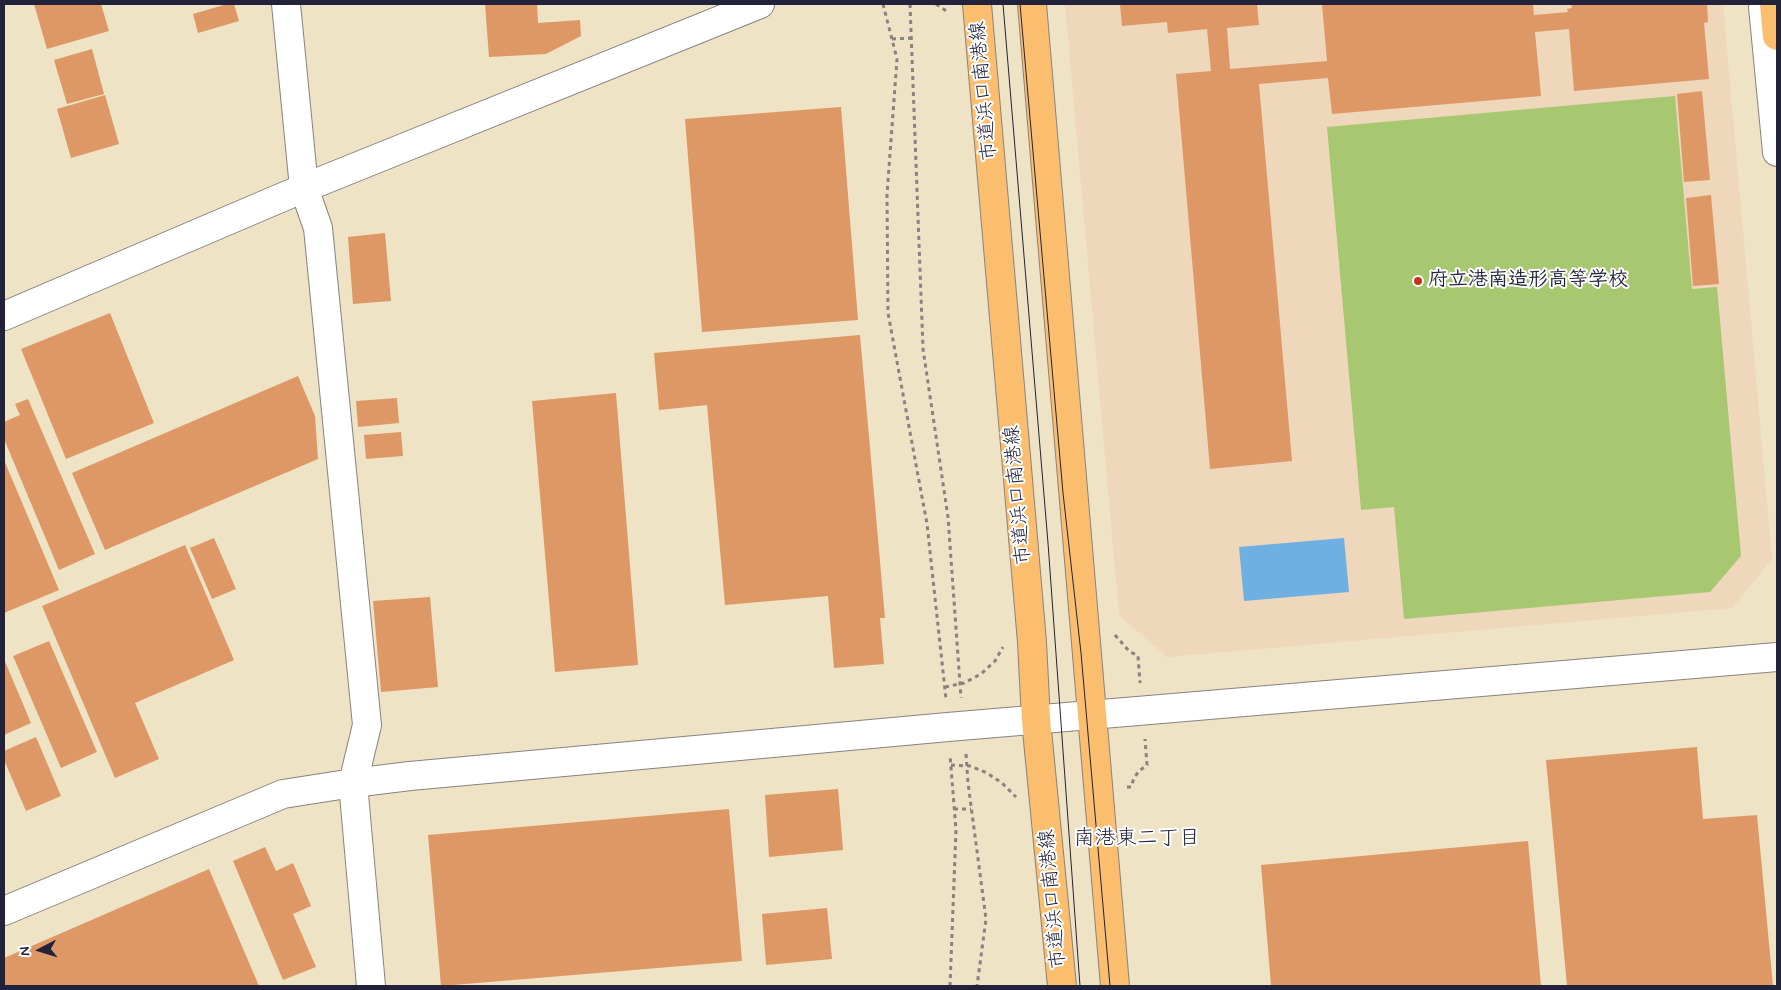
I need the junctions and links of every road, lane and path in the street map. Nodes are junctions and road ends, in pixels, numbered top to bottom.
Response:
1 (286, 4) edge
2 (760, 4) edge
3 (883, 4) edge
4 (910, 4) edge
5 (977, 4) edge
6 (1032, 4) edge
7 (1762, 4) edge
8 (1774, 4) edge
9 (1777, 36) edge
10 (912, 38) junction
11 (892, 39) junction
12 (1777, 152) edge
13 (304, 188) junction
14 (4, 316) edge
15 (1114, 635) dead end
16 (1005, 644) dead end
17 (1138, 656) dead end
18 (1777, 657) edge
19 (962, 708) dead end
20 (1092, 715) junction
21 (1036, 720) junction
22 (965, 746) dead end
23 (1147, 765) dead end
24 (353, 783) junction
25 (1131, 787) dead end
26 (1015, 797) dead end
27 (971, 809) junction
28 (954, 810) junction
29 (4, 911) edge
30 (371, 986) edge
31 (950, 986) edge
32 (977, 986) edge
33 (1062, 986) edge
34 (1115, 986) edge

1 - 13 street
2 - 13 street
3 - 11 path
4 - 10 path
5 - 21 main road, 市道浜口南港線
6 - 20 main road
7 - 12 street
8 - 9 main road
10 - 11 path
10 - 19 path
11 - 16 path
13 - 14 street
13 - 24 street
15 - 17 path
18 - 20 street
20 - 21 street
20 - 34 main road
21 - 24 street
21 - 33 main road, 市道浜口南港線
22 - 27 path
23 - 25 path
24 - 29 street
24 - 30 street
26 - 28 path
27 - 28 path
27 - 32 path
28 - 31 path

